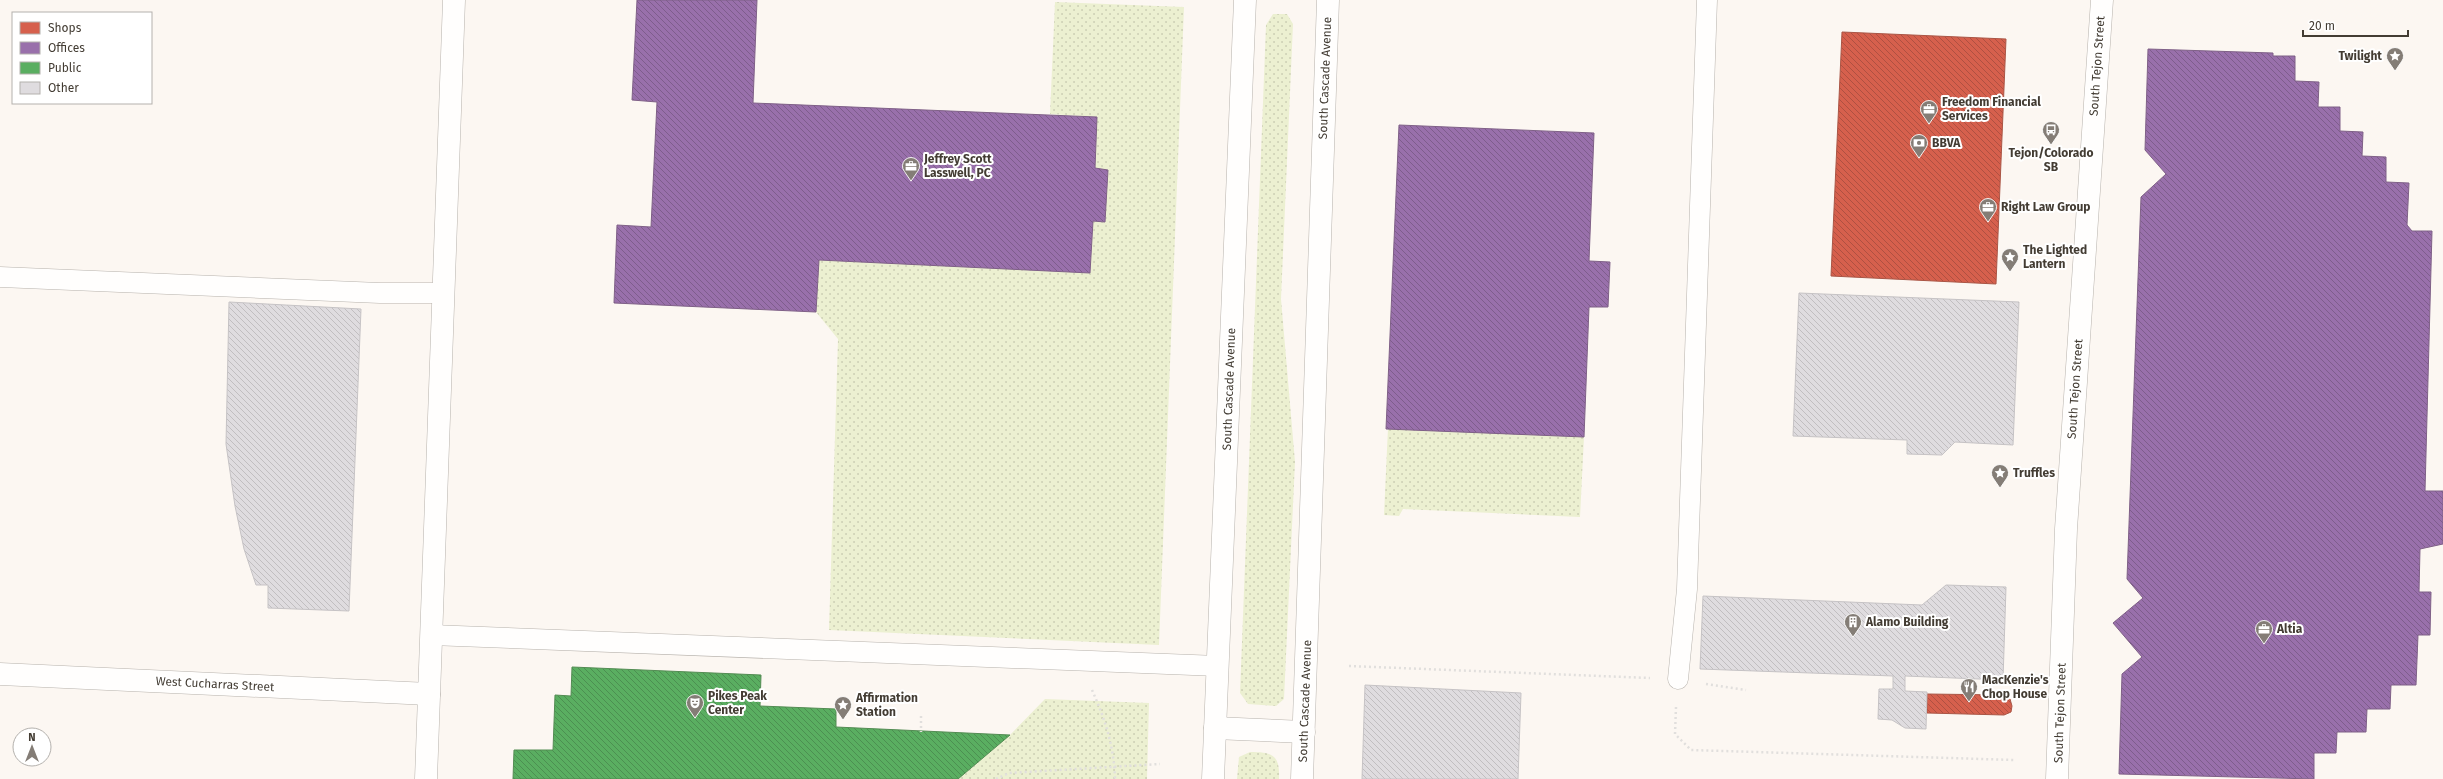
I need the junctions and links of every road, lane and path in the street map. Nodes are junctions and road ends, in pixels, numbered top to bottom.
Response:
1 (454, 0) edge
2 (1245, 0) edge
3 (1328, 0) edge
4 (1707, 0) edge
5 (2102, 0) edge
6 (0, 277) edge
7 (443, 293) junction
8 (431, 635) junction
9 (1218, 666) junction
10 (1348, 666) dead end
11 (0, 674) edge
12 (1678, 679) junction
13 (1092, 689) dead end
14 (1746, 690) dead end
15 (429, 694) junction
16 (921, 716) dead end
17 (1215, 728) junction
18 (921, 732) dead end
19 (1304, 732) junction
20 (2014, 760) dead end
21 (1160, 764) dead end
22 (1115, 767) junction
23 (426, 779) edge
24 (996, 779) edge
25 (1115, 779) edge
26 (1213, 779) edge
27 (1302, 779) edge
28 (2057, 779) edge

1 - 7 street
2 - 9 street, South Cascade Avenue
3 - 19 street, South Cascade Avenue
4 - 12 lane
5 - 28 street, South Tejon Street
6 - 7 lane
7 - 8 street
8 - 9 lane
8 - 15 street
9 - 17 street, South Cascade Avenue
10 - 12 path
11 - 15 street, West Cucharras Street
12 - 14 path
12 - 20 path
13 - 22 path
15 - 23 street
16 - 18 path
17 - 19 street
17 - 26 street, South Cascade Avenue
19 - 27 street, South Cascade Avenue
21 - 22 path
22 - 24 path
22 - 25 path

